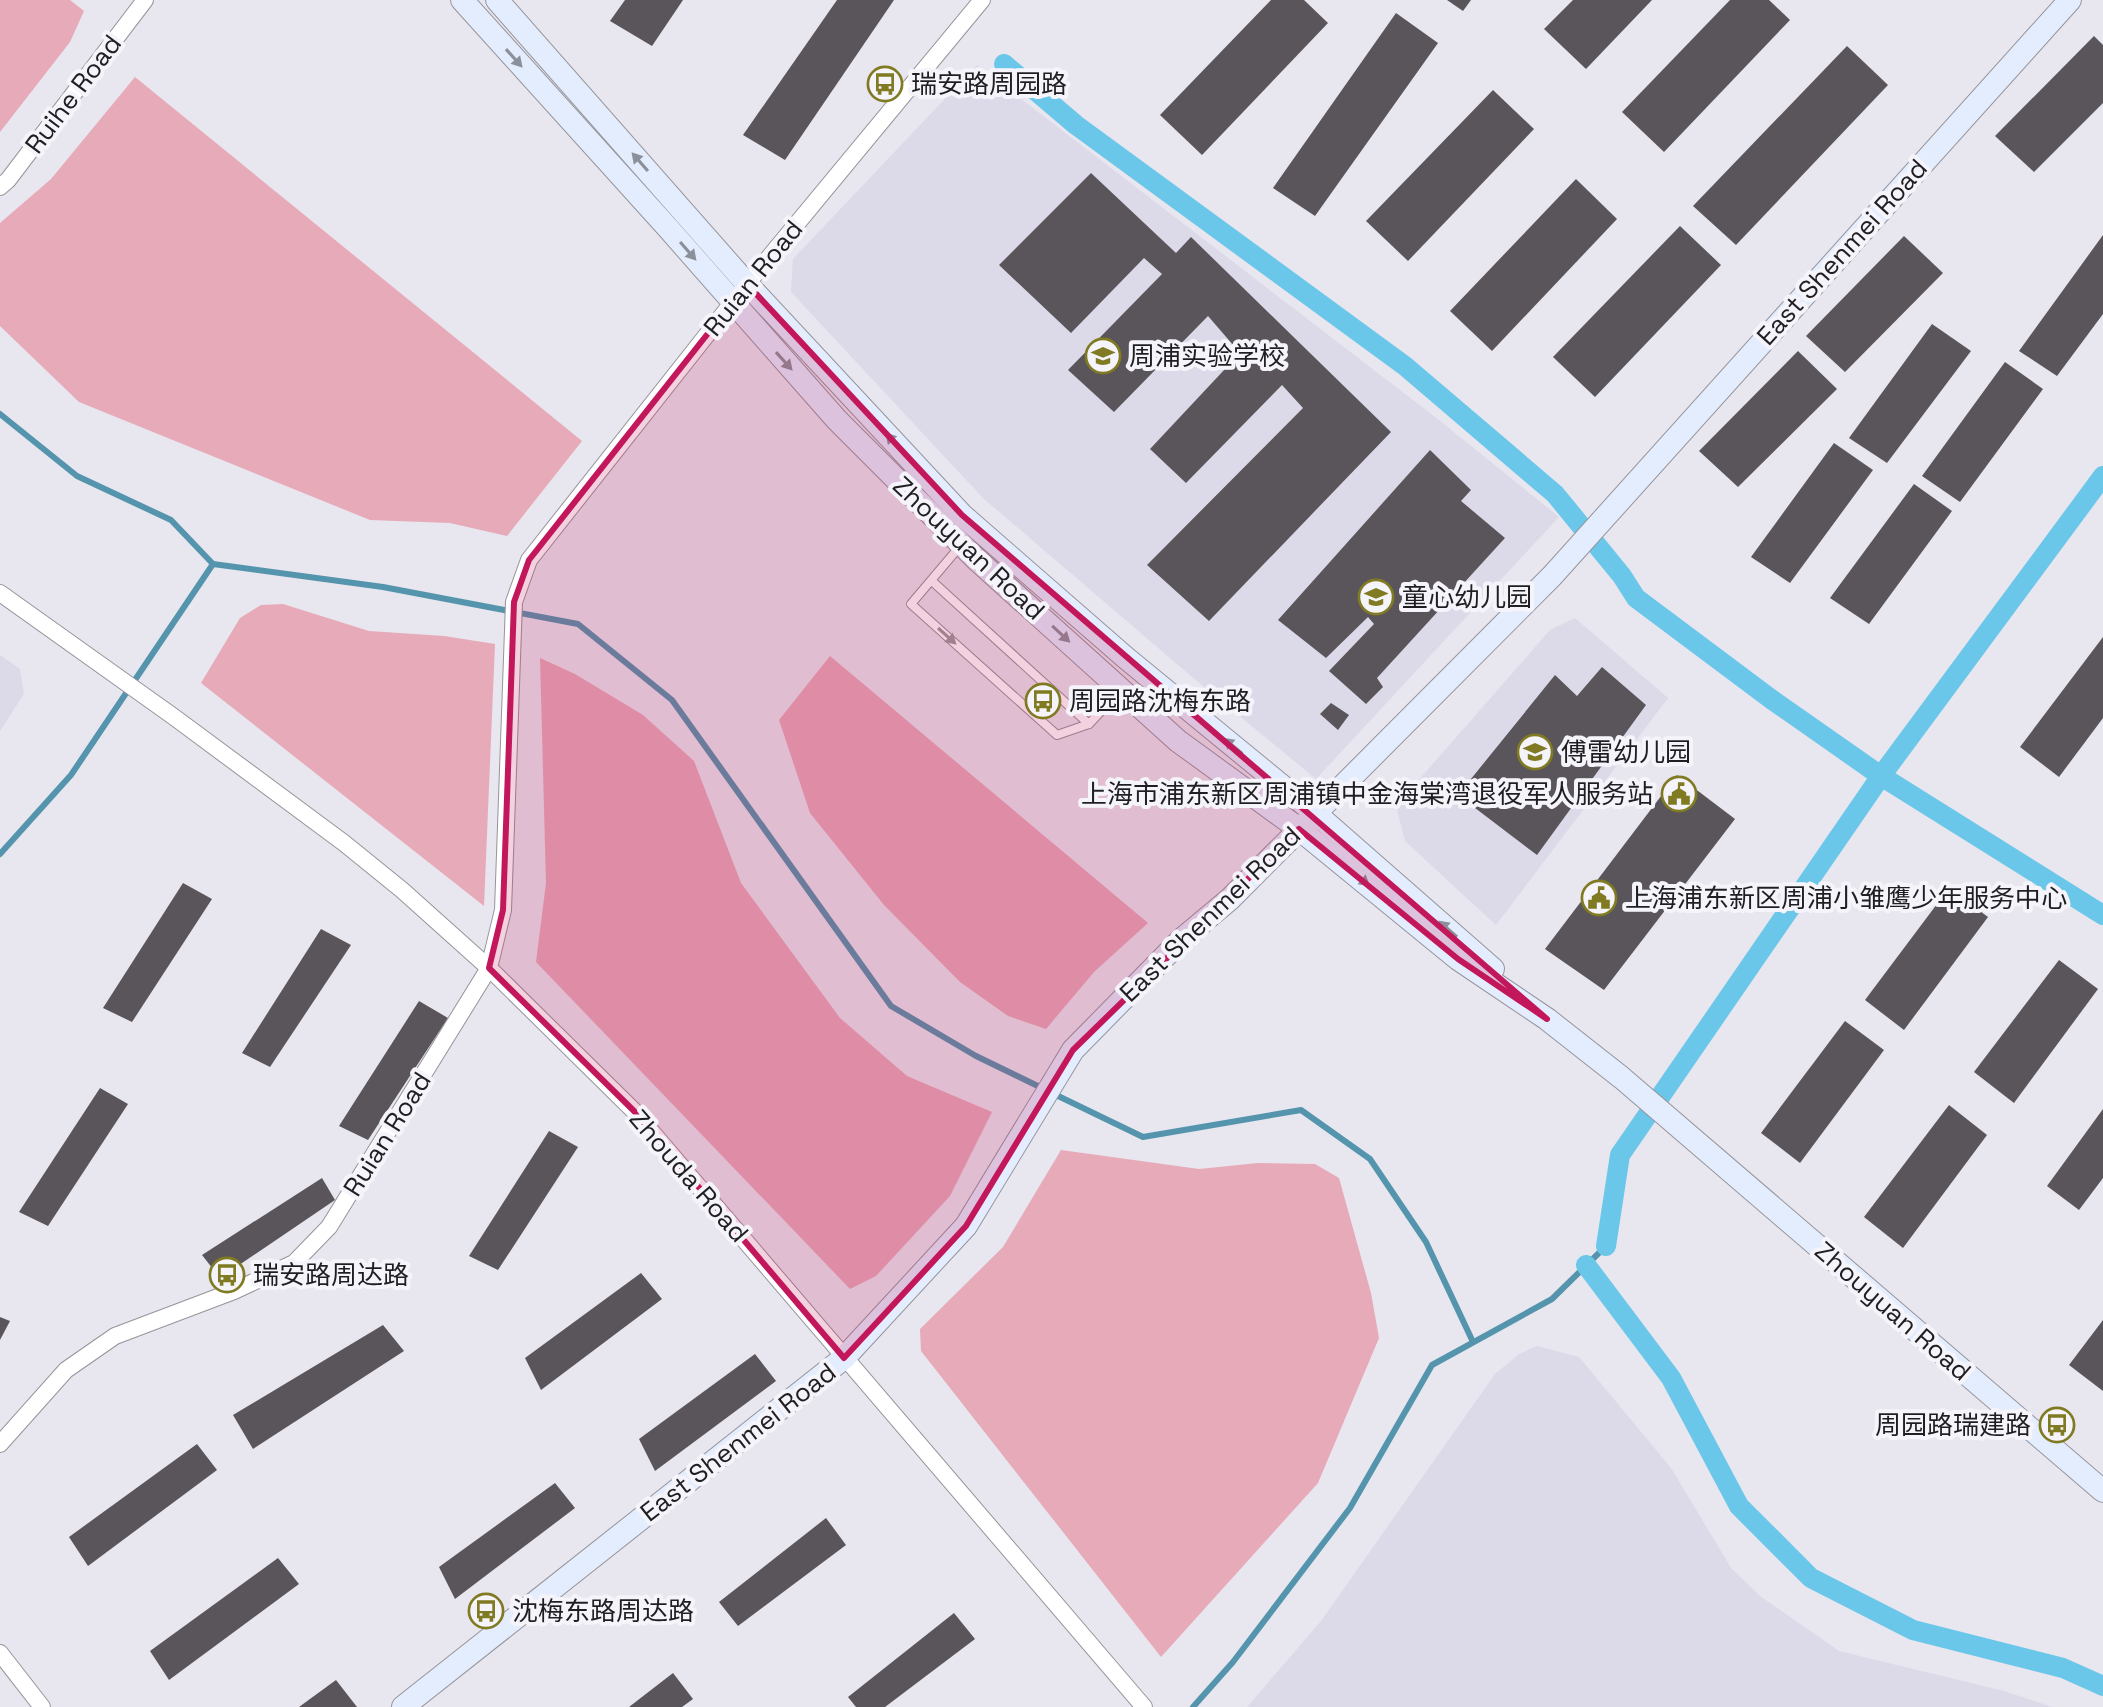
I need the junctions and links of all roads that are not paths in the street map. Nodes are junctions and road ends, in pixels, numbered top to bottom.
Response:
1 (145, 0) edge
2 (462, 0) edge
3 (497, 0) edge
4 (982, 0) edge
5 (2070, 0) edge
6 (0, 187) edge
7 (747, 284) junction
8 (732, 303) junction
9 (961, 545) junction
10 (933, 582) junction
11 (0, 593) edge
12 (1121, 689) junction
13 (1089, 724) junction
14 (1307, 821) junction
15 (489, 968) junction
16 (844, 1358) junction
17 (0, 1444) edge
18 (2103, 1491) edge
19 (0, 1653) edge
20 (1142, 1704) edge
21 (42, 1707) edge
22 (403, 1707) edge

1 - 6 street, Ruihe Road
2 -> 8 street, Zhouyuan Road
7 -> 3 street, Zhouyuan Road
4 - 7 street, Ruian Road
5 - 14 street, East Shenmei Road
7 - 8 street, Ruian Road
14 -> 7 street, Zhouyuan Road
8 -> 9 street, Zhouyuan Road
8 - 15 street, Ruian Road
9 - 10 lane
9 -> 12 street, Zhouyuan Road
10 - 13 lane
10 -> 13 lane
11 - 15 street, Zhouda Road
12 - 13 lane
12 - 14 street, Zhouyuan Road
14 - 16 street, East Shenmei Road
14 - 18 street, Zhouyuan Road
15 - 16 street, Zhouda Road
15 - 17 street, Ruian Road
16 - 20 street, Zhouda Road
16 - 22 street, East Shenmei Road
19 - 21 street

